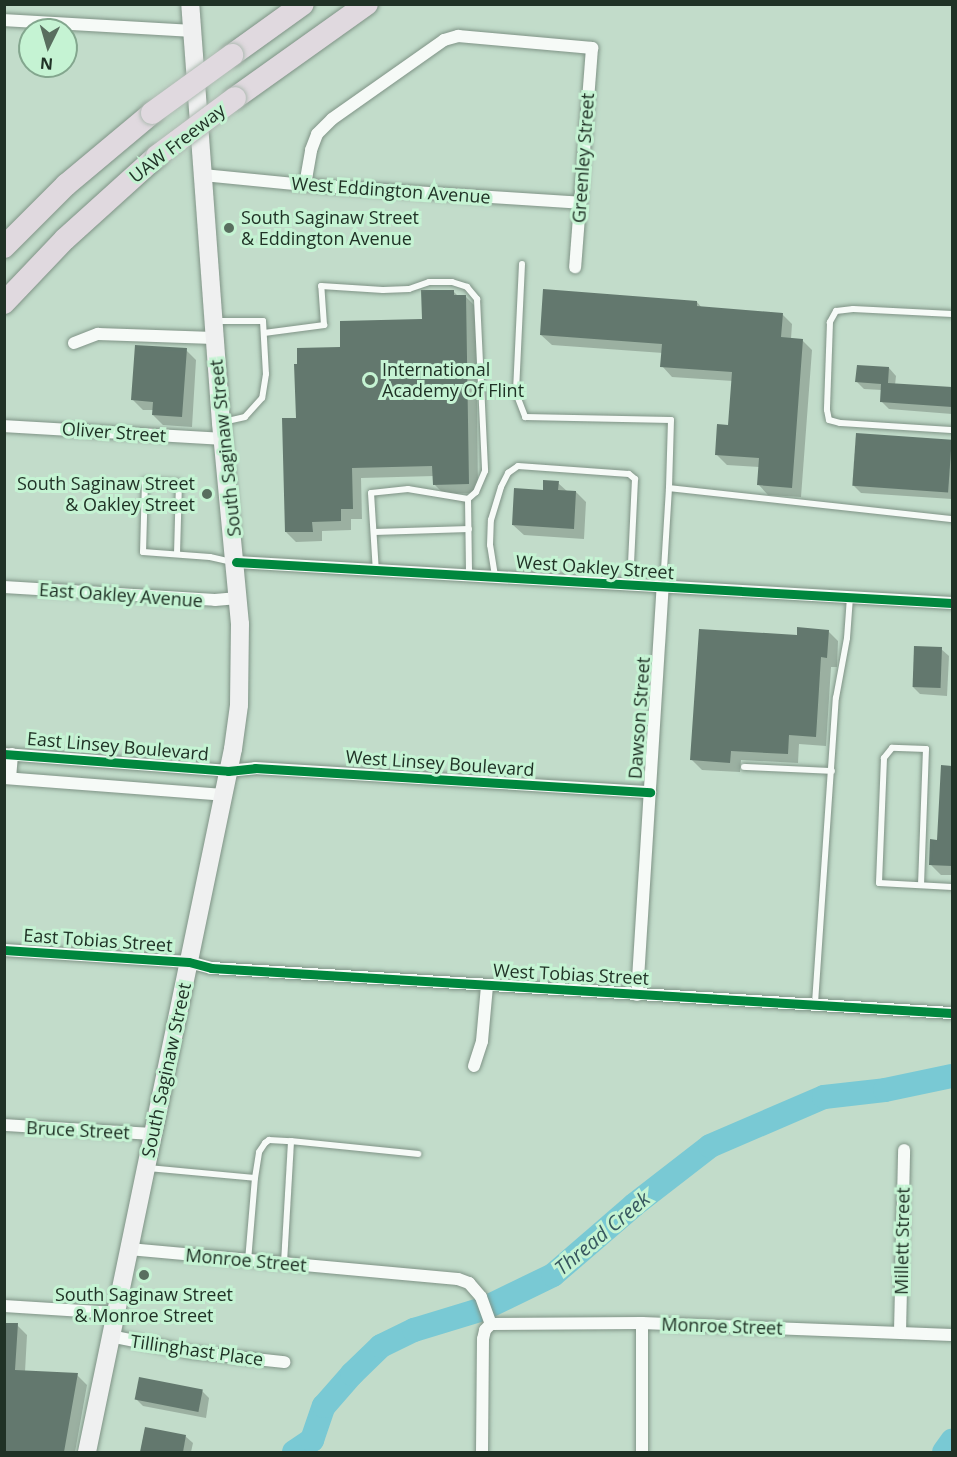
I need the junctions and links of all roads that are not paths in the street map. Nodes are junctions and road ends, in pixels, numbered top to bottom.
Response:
1 (190, 4) edge
2 (303, 4) edge
3 (367, 4) edge
4 (4, 20) edge
5 (192, 31) junction
6 (202, 175) junction
7 (305, 185) junction
8 (580, 203) junction
9 (4, 247) edge
10 (522, 264) dead end
11 (575, 267) dead end
12 (4, 303) edge
13 (952, 314) edge
14 (214, 329) junction
15 (264, 333) junction
16 (74, 343) dead end
17 (4, 426) edge
18 (952, 430) edge
19 (222, 431) junction
20 (669, 488) junction
21 (468, 498) junction
22 (952, 519) edge
23 (470, 529) junction
24 (374, 535) junction
25 (177, 554) junction
26 (236, 562) junction
27 (376, 572) junction
28 (469, 576) junction
29 (495, 577) junction
30 (630, 585) junction
31 (4, 587) edge
32 (663, 587) junction
33 (850, 597) junction
34 (238, 598) junction
35 (952, 603) edge
36 (8, 754) edge
37 (744, 767) dead end
38 (228, 771) junction
39 (832, 771) junction
40 (7, 778) edge
41 (650, 792) junction
42 (224, 795) junction
43 (921, 885) junction
44 (952, 887) edge
45 (4, 950) edge
46 (189, 962) junction
47 (487, 986) junction
48 (637, 995) junction
49 (815, 1003) junction
50 (952, 1013) edge
51 (474, 1066) dead end
52 (4, 1125) edge
53 (151, 1134) junction
54 (291, 1141) junction
55 (904, 1150) dead end
56 (418, 1154) dead end
57 (144, 1168) junction
58 (255, 1178) junction
59 (129, 1249) junction
60 (248, 1261) junction
61 (284, 1263) junction
62 (4, 1305) edge
63 (115, 1313) junction
64 (642, 1323) junction
65 (491, 1324) junction
66 (900, 1332) junction
67 (952, 1335) edge
68 (110, 1336) junction
69 (284, 1362) dead end
70 (87, 1452) edge
71 (482, 1452) edge
72 (642, 1452) edge

1 - 5 main road, South Saginaw Street
2 - 9 highway, UAW Freeway, bridge
3 - 12 highway, UAW Freeway, bridge
4 - 5 street
5 - 6 main road, South Saginaw Street
6 - 7 street, West Eddington Avenue
6 - 14 main road, South Saginaw Street
7 - 8 street, West Eddington Avenue
7 - 8 street, Greenley Street
8 - 11 street, Greenley Street
10 - 20 lane
13 - 18 lane
14 - 15 lane
14 - 16 street
14 - 19 main road, South Saginaw Street
15 - 19 lane
15 - 21 lane
17 - 19 street, Oliver Street
19 - 26 main road, South Saginaw Street
20 - 22 lane
20 - 32 lane
21 - 23 lane
21 - 24 lane
23 - 24 lane
23 - 28 lane
24 - 27 lane
25 - 25 lane
25 - 26 lane
26 - 27 street, West Oakley Street
26 - 34 main road, South Saginaw Street
27 - 28 street, West Oakley Street
28 - 29 street, West Oakley Street
29 - 30 street, West Oakley Street
29 - 30 lane
30 - 32 street, West Oakley Street
31 - 34 street, East Oakley Avenue
32 - 33 street, West Oakley Street
32 - 41 street, Dawson Street
33 - 35 street, West Oakley Street
33 - 39 lane
34 - 38 main road, South Saginaw Street
36 - 38 street, East Linsey Boulevard
36 - 40 street, East Linsey Boulevard
37 - 39 lane
38 - 41 street, West Linsey Boulevard
38 - 42 main road, South Saginaw Street
39 - 49 lane
40 - 42 street, East Linsey Boulevard
41 - 48 street, Dawson Street
42 - 46 main road, South Saginaw Street
43 - 43 lane
43 - 44 lane
45 - 46 street, East Tobias Street
46 - 47 street, West Tobias Street
46 - 53 main road, South Saginaw Street
47 - 48 street, West Tobias Street
47 - 51 street
48 - 49 street, West Tobias Street
49 - 50 street, West Tobias Street
52 - 53 street, Bruce Street
53 - 57 main road, South Saginaw Street
54 - 56 lane
54 - 58 lane
54 - 61 lane
55 - 66 street, Millett Street
57 - 58 lane
57 - 59 main road, South Saginaw Street
58 - 60 lane
59 - 60 street, Monroe Street
59 - 63 main road, South Saginaw Street
60 - 61 street, Monroe Street
61 - 65 street, Monroe Street
62 - 63 street
63 - 68 main road, South Saginaw Street
64 - 65 street, Monroe Street
64 - 66 street, Monroe Street
64 - 72 street
65 - 71 street
66 - 67 street, Monroe Street
68 - 69 street, Tillinghast Place
68 - 70 main road, South Saginaw Street

